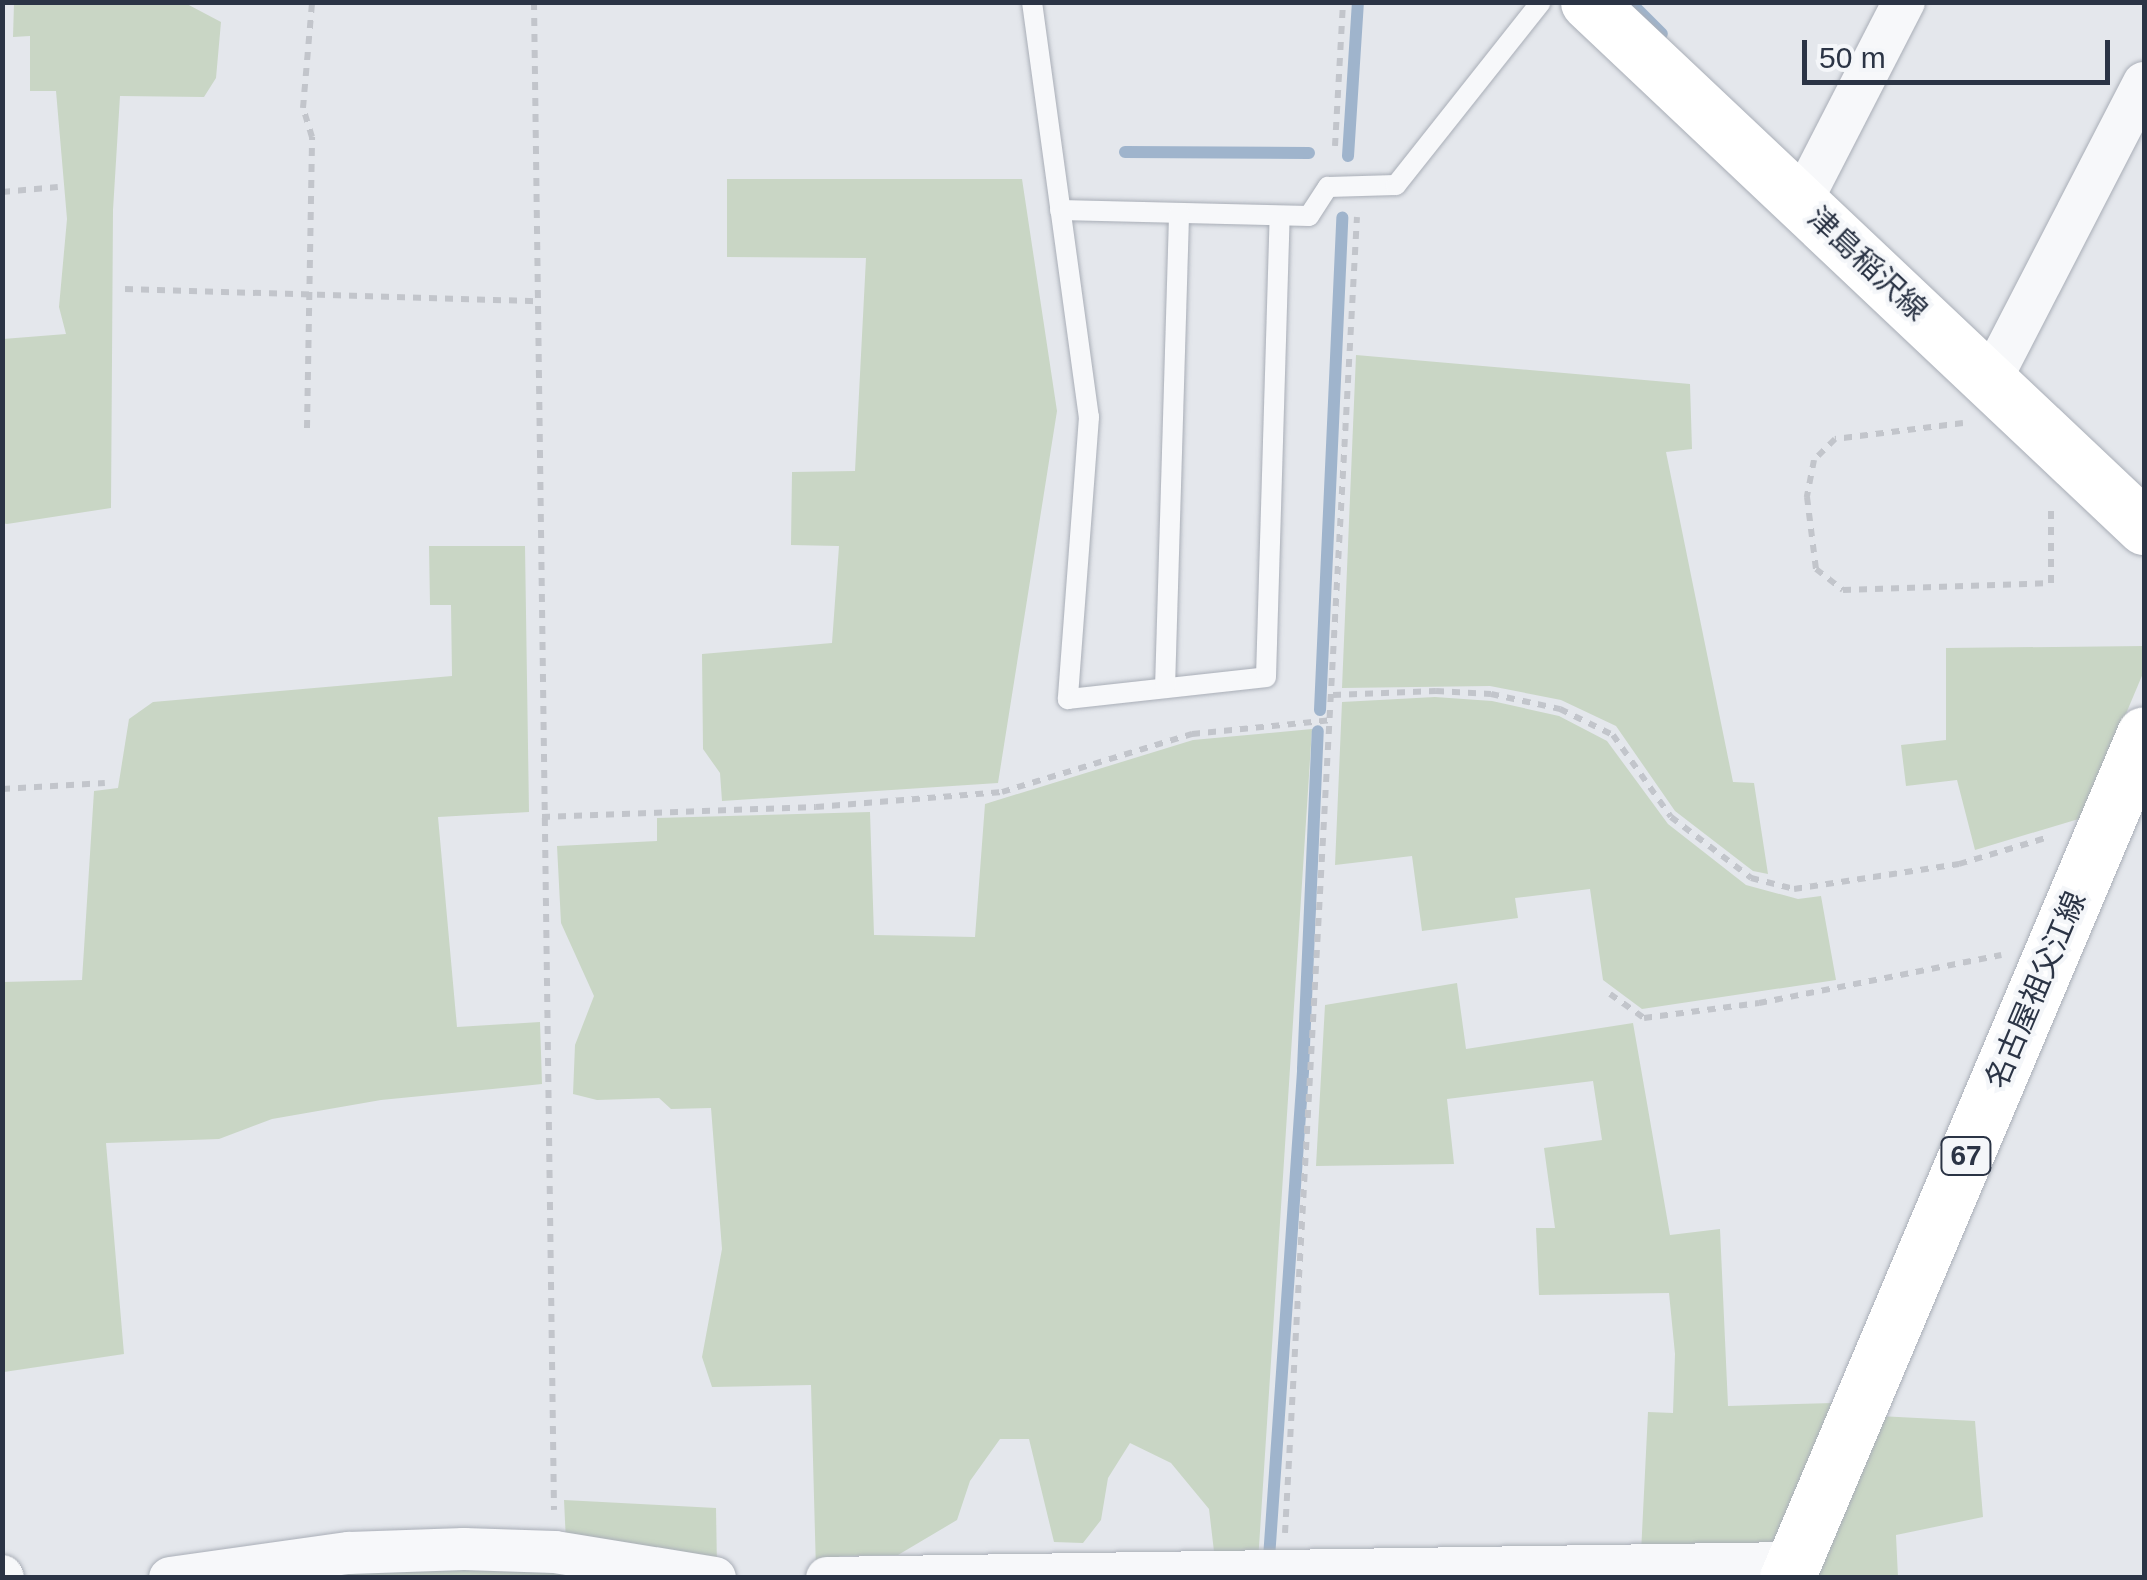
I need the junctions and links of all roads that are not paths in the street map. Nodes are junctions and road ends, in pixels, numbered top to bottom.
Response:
1 (1032, 2) edge
2 (1541, 2) edge
3 (1588, 2) edge
4 (1904, 2) edge
5 (2144, 84) edge
6 (1800, 202) junction
7 (1060, 210) junction
8 (1178, 213) junction
9 (1280, 216) junction
10 (2003, 391) junction
11 (2144, 527) edge
12 (1165, 688) junction
13 (2144, 734) edge
14 (1790, 1570) edge
15 (170, 1578) edge
16 (715, 1578) edge
17 (827, 1578) edge

1 - 7 lane
2 - 9 lane
3 - 6 main road, 津島稲沢線
4 - 6 street
5 - 10 street
6 - 10 main road, 津島稲沢線
7 - 8 lane
7 - 12 lane
8 - 9 lane
8 - 12 lane
9 - 12 lane
10 - 11 main road, 津島稲沢線
13 - 14 main road, 名古屋祖父江線 / 67
14 - 17 street
15 - 16 street

